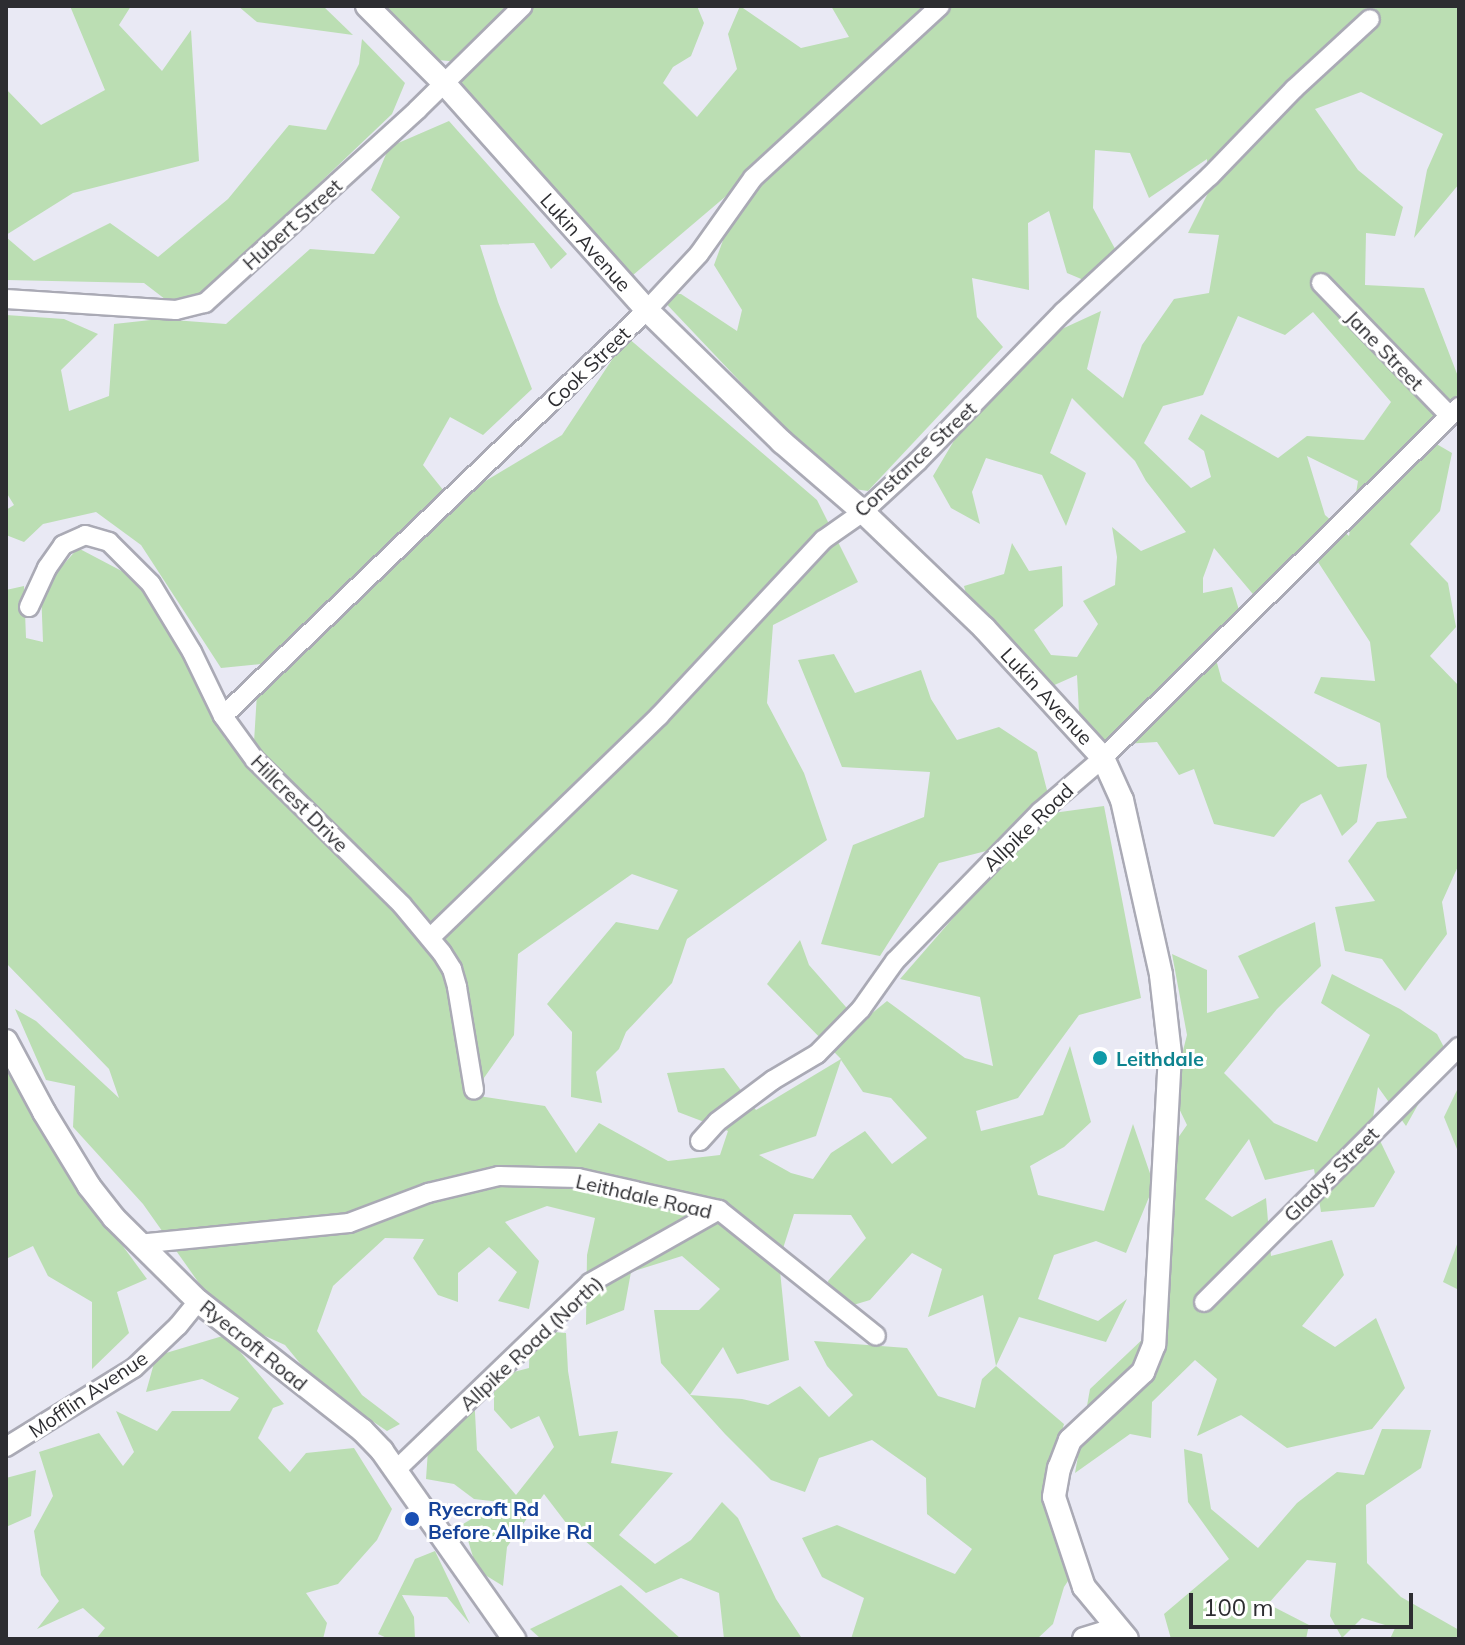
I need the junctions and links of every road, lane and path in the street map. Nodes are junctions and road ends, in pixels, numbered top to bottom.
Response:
1 (367, 6) edge
2 (523, 6) edge
3 (940, 6) edge
4 (1370, 19) dead end
5 (443, 82) junction
6 (1321, 283) dead end
7 (6, 299) edge
8 (647, 310) junction
9 (1454, 412) edge
10 (863, 512) junction
11 (29, 607) dead end
12 (223, 716) junction
13 (1103, 758) junction
14 (431, 937) junction
15 (6, 1041) edge
16 (1459, 1047) edge
17 (474, 1090) dead end
18 (700, 1141) dead end
19 (719, 1210) junction
20 (138, 1244) junction
21 (198, 1301) junction
22 (1204, 1302) dead end
23 (876, 1336) dead end
24 (6, 1447) edge
25 (397, 1469) junction
26 (1122, 1634) edge
27 (514, 1639) edge
28 (1084, 1639) edge

1 - 5 street, Lukin Avenue
2 - 5 street, Hubert Street
3 - 8 street, Cook Street
4 - 10 street, Constance Street
5 - 7 street, Hubert Street
5 - 8 street, Lukin Avenue
6 - 9 street, Jane Street
8 - 10 street, Lukin Avenue
8 - 12 street, Cook Street
9 - 13 street, Allpike Road
10 - 13 street, Lukin Avenue
10 - 14 street, Constance Street
11 - 12 street, Hillcrest Drive
12 - 14 street, Hillcrest Drive
13 - 18 street, Allpike Road
13 - 26 street, Lukin Avenue
14 - 17 street, Hillcrest Drive
15 - 20 street, Ryecroft Road
16 - 22 street, Gladys Street
19 - 20 street, Leithdale Road
19 - 23 street, Leithdale Road
19 - 25 street, Allpike Road (North)
20 - 21 street, Ryecroft Road
21 - 24 street, Mofflin Avenue
21 - 25 street, Ryecroft Road
25 - 27 street, Ryecroft Road
26 - 28 street

